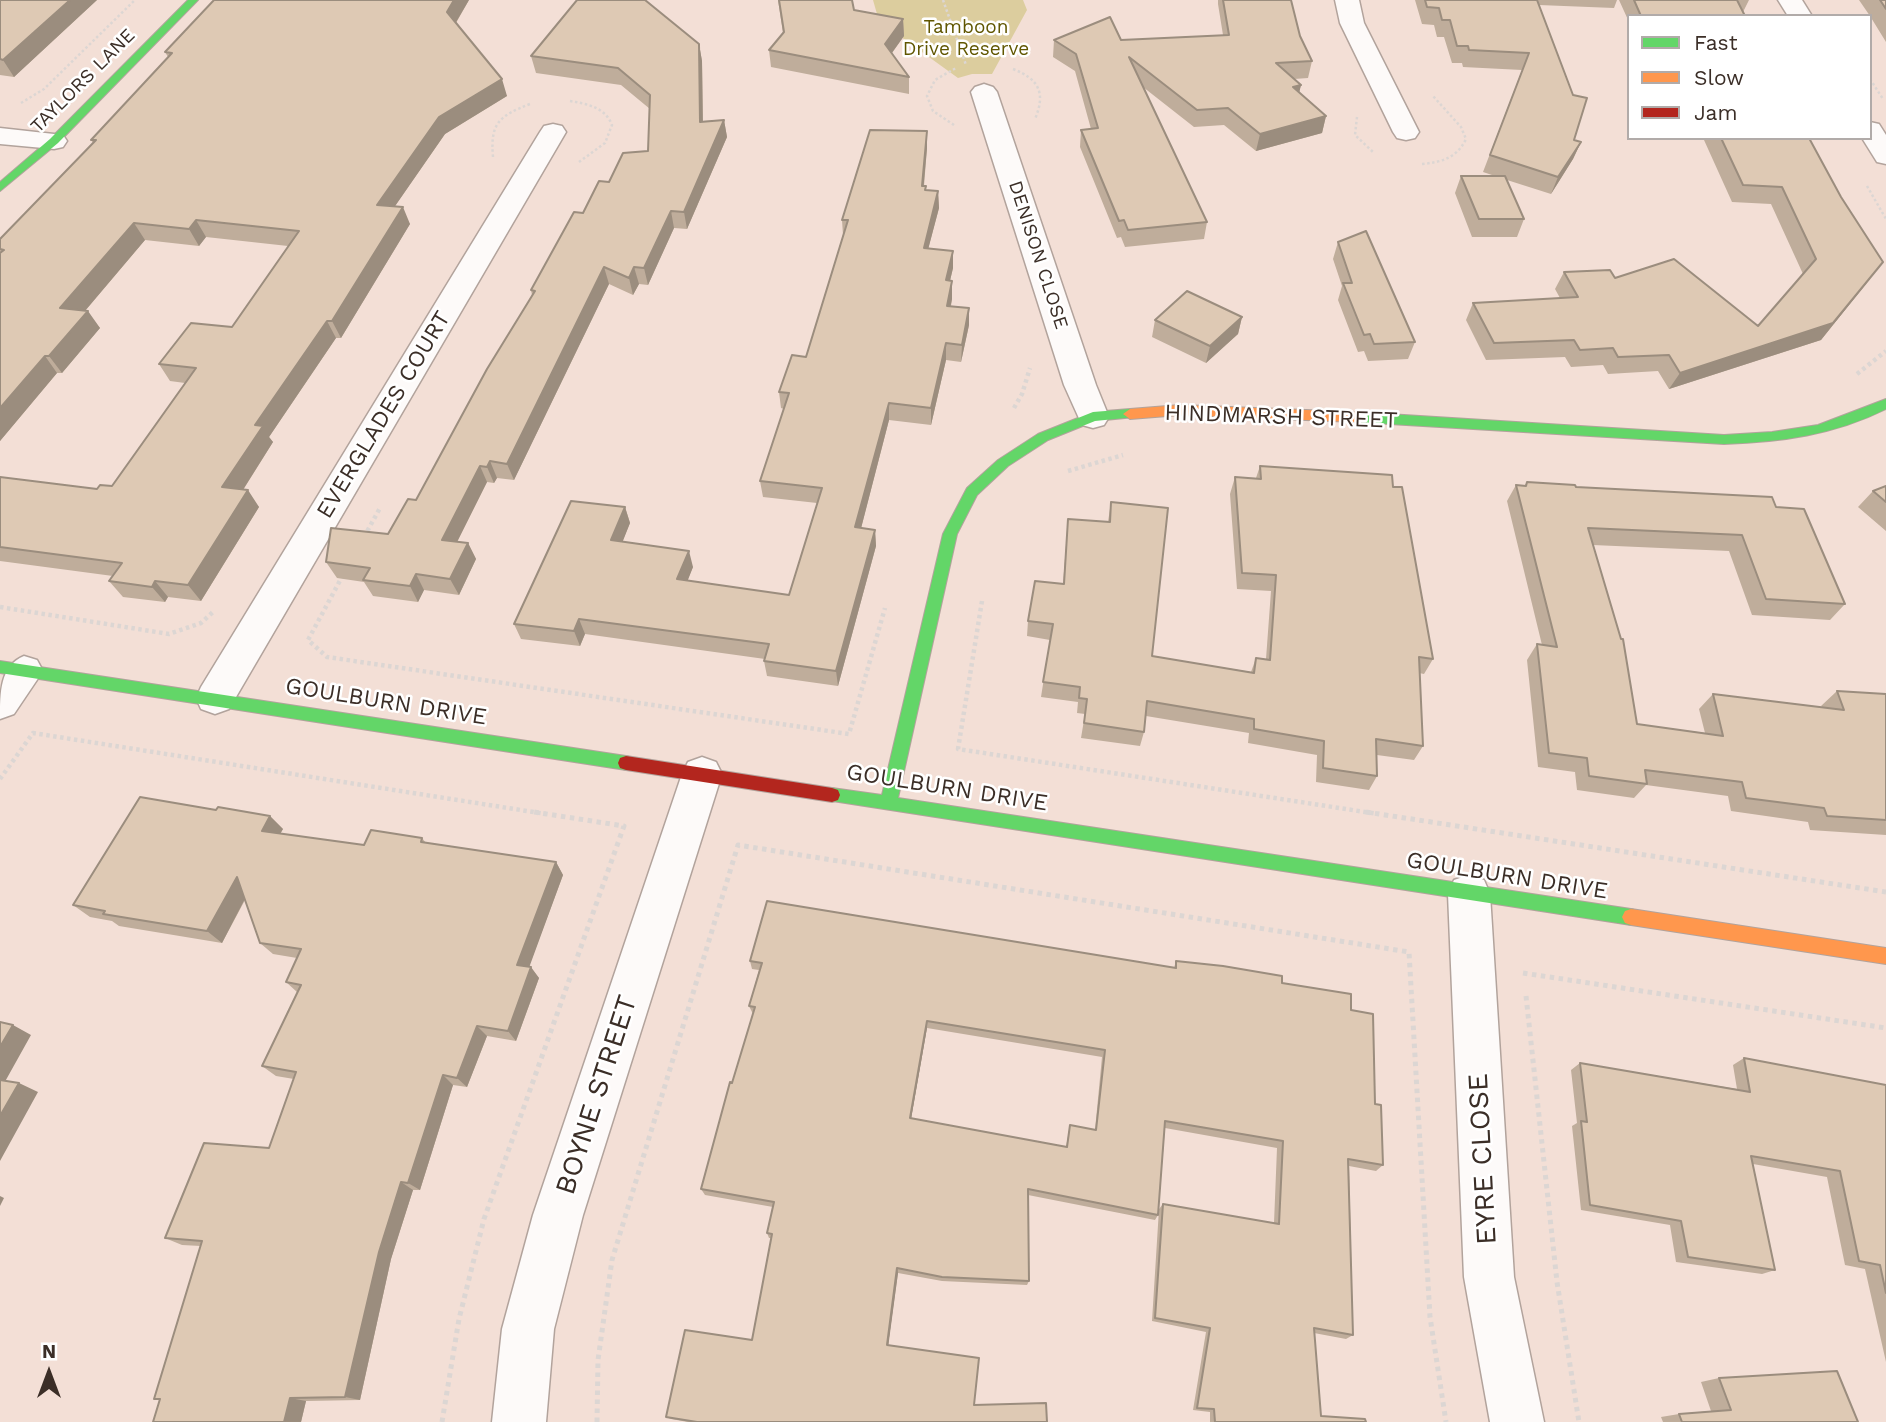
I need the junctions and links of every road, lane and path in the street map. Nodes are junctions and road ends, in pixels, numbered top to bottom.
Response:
1 (135, 0) edge
2 (193, 0) edge
3 (943, 0) edge
4 (1348, 0) edge
5 (966, 66) dead end
6 (1872, 82) edge
7 (984, 92) dead end
8 (1886, 104) edge
9 (14, 107) dead end
10 (46, 130) junction
11 (1406, 131) dead end
12 (553, 132) dead end
13 (1872, 133) edge
14 (9, 142) edge
15 (1886, 156) edge
16 (0, 188) edge
17 (1886, 404) edge
18 (1093, 417) junction
19 (1128, 454) dead end
20 (1067, 471) dead end
21 (984, 589) dead end
22 (0, 607) edge
23 (201, 623) dead end
24 (308, 640) dead end
25 (12, 669) edge
26 (215, 698) junction
27 (0, 703) edge
28 (849, 734) dead end
29 (702, 774) junction
30 (0, 779) edge
31 (889, 802) junction
32 (1886, 892) edge
33 (1469, 894) junction
34 (1886, 956) edge
35 (1886, 1028) edge
36 (442, 1422) edge
37 (519, 1422) edge
38 (597, 1422) edge
39 (1446, 1422) edge
40 (1517, 1422) edge
41 (1579, 1422) edge

1 - 9 path
2 - 10 street, TAYLORS LANE
3 - 5 path
4 - 11 street
6 - 8 path
7 - 18 street, DENISON CLOSE
10 - 14 street
10 - 16 street, TAYLORS LANE
12 - 26 street, EVERGLADES COURT
13 - 15 street
17 - 18 street, HINDMARSH STREET
18 - 31 street, HINDMARSH STREET
19 - 20 path
21 - 32 path
22 - 23 path
24 - 28 path
25 - 26 street, GOULBURN DRIVE
25 - 27 street
26 - 29 street, GOULBURN DRIVE
29 - 31 street, GOULBURN DRIVE
29 - 37 street, BOYNE STREET
30 - 36 path
31 - 33 street, GOULBURN DRIVE
33 - 34 street, GOULBURN DRIVE
33 - 40 street, EYRE CLOSE
35 - 41 path
38 - 39 path

